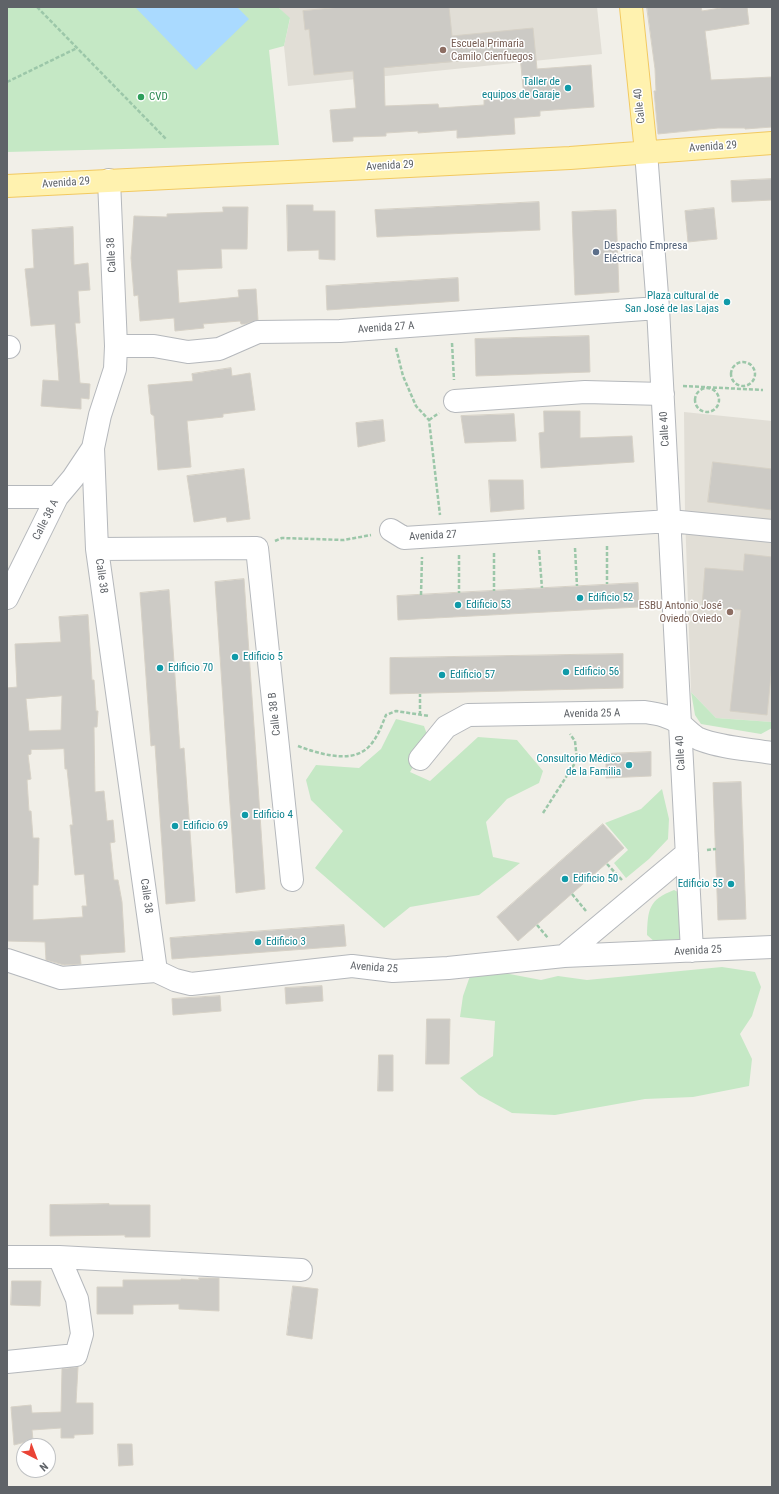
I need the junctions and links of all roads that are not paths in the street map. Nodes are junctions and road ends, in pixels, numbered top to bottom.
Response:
1 (631, 7) edge
2 (772, 143) edge
3 (646, 152) junction
4 (109, 180) junction
5 (7, 186) edge
6 (658, 308) junction
7 (116, 346) junction
8 (663, 389) junction
9 (455, 401) road end
10 (94, 448) junction
11 (7, 497) edge
12 (57, 497) junction
13 (670, 521) junction
14 (391, 530) road end
15 (772, 531) edge
16 (97, 549) junction
17 (7, 598) edge
18 (680, 724) junction
19 (772, 753) edge
20 (420, 759) dead end
21 (686, 853) junction
22 (292, 880) dead end
23 (772, 947) edge
24 (692, 951) junction
25 (564, 956) junction
26 (7, 960) edge
27 (156, 971) junction
28 (7, 1257) edge
29 (59, 1257) junction
30 (302, 1270) dead end
31 (7, 1362) edge

1 - 3 main road, Calle 40
2 - 3 main road, Avenida 29
3 - 4 main road, Avenida 29
3 - 6 street, Calle 40
4 - 5 main road, Avenida 29
4 - 7 street, Calle 38
6 - 7 street, Avenida 27 A
6 - 8 street, Calle 40
7 - 10 street, Calle 38
8 - 9 street
8 - 13 street, Calle 40
10 - 12 street, Calle 38 A
10 - 16 street, Calle 38
11 - 12 street
12 - 17 street, Calle 38 A
13 - 14 street, Avenida 27
13 - 15 street, Avenida 27
13 - 18 street, Calle 40
16 - 22 street, Calle 38 B
16 - 27 street, Calle 38
18 - 19 street, Avenida 25 A
18 - 20 street, Avenida 25 A
18 - 21 street, Calle 40
21 - 24 street, Calle 40
21 - 25 street
23 - 24 street, Avenida 25
24 - 25 street, Avenida 25
25 - 27 street, Avenida 25
26 - 27 street, Avenida 25
28 - 29 street
29 - 30 street
29 - 31 street

